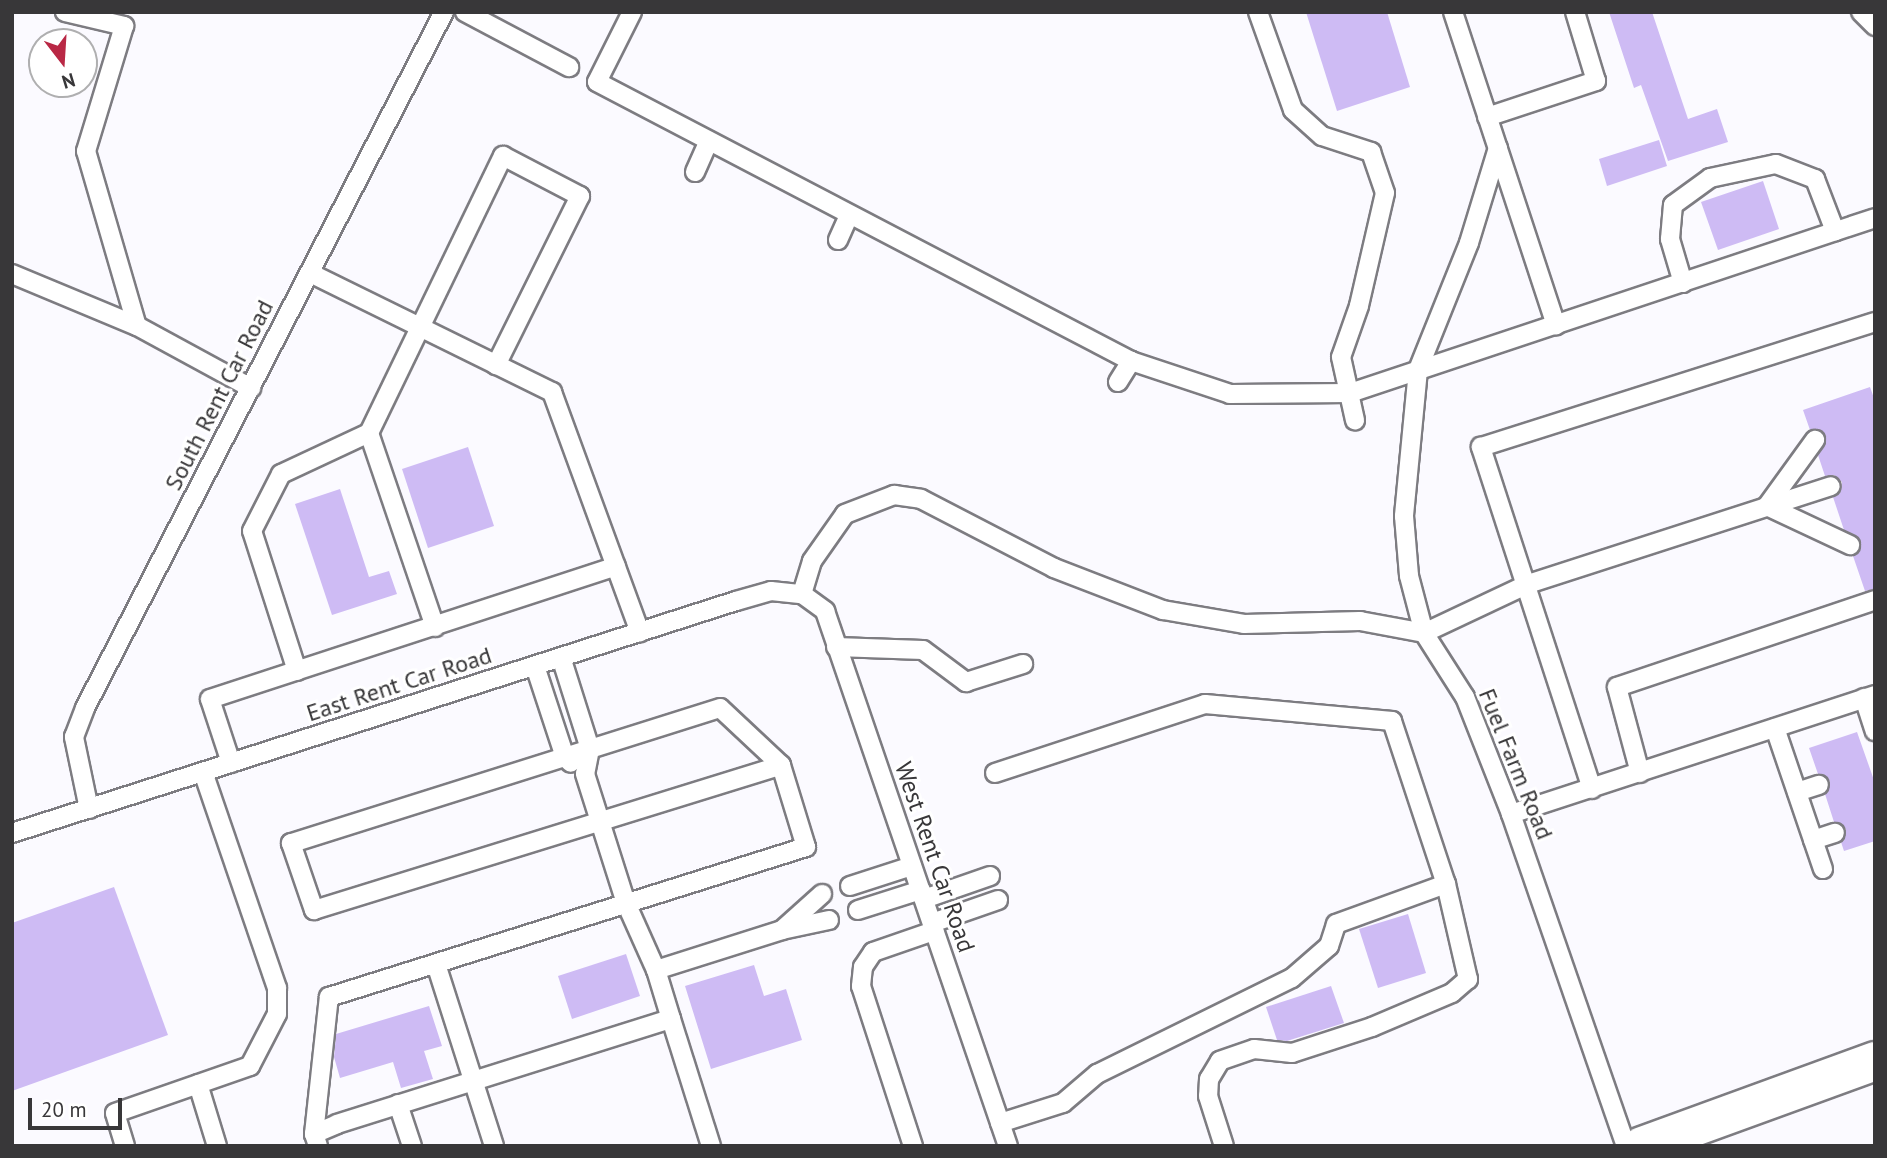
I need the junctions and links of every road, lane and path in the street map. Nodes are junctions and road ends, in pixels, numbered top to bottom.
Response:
1 (65, 12) edge
2 (444, 12) edge
3 (466, 12) edge
4 (632, 12) edge
5 (1258, 12) edge
6 (1453, 12) edge
7 (1575, 12) edge
8 (1861, 12) edge
9 (1875, 26) edge
10 (569, 67) dead end
11 (1487, 117) junction
12 (709, 141) junction
13 (1498, 148) junction
14 (695, 172) dead end
15 (849, 215) junction
16 (1875, 218) edge
17 (1835, 231) junction
18 (838, 240) dead end
19 (310, 273) junction
20 (12, 274) edge
21 (1683, 283) junction
22 (1875, 323) edge
23 (137, 326) junction
24 (1556, 326) junction
25 (420, 327) junction
26 (1131, 361) junction
27 (496, 365) junction
28 (1418, 370) junction
29 (1118, 382) dead end
30 (251, 388) junction
31 (1350, 393) junction
32 (1354, 420) dead end
33 (369, 433) junction
34 (1815, 440) dead end
35 (1830, 486) dead end
36 (1767, 506) junction
37 (1850, 545) dead end
38 (616, 566) junction
39 (1528, 584) junction
40 (802, 594) junction
41 (1875, 600) edge
42 (435, 626) junction
43 (640, 632) junction
44 (1424, 633) junction
45 (836, 646) junction
46 (561, 657) junction
47 (1023, 664) dead end
48 (535, 666) junction
49 (297, 671) junction
50 (1869, 696) edge
51 (1775, 728) junction
52 (1875, 731) edge
53 (590, 749) junction
54 (565, 757) junction
55 (231, 763) junction
56 (781, 765) junction
57 (203, 772) junction
58 (995, 772) dead end
59 (1640, 773) junction
60 (585, 774) junction
61 (1819, 785) dead end
62 (1592, 789) junction
63 (1797, 792) junction
64 (89, 809) junction
65 (1511, 814) junction
66 (600, 821) junction
67 (12, 833) edge
68 (1835, 833) dead end
69 (1813, 839) junction
70 (912, 866) junction
71 (1823, 869) dead end
72 (990, 876) dead end
73 (1446, 884) junction
74 (850, 886) dead end
75 (822, 894) dead end
76 (922, 895) junction
77 (998, 900) dead end
78 (626, 904) junction
79 (858, 910) dead end
80 (830, 920) dead end
81 (933, 927) junction
82 (782, 930) junction
83 (436, 964) junction
84 (656, 970) junction
85 (671, 1019) junction
86 (1875, 1061) edge
87 (473, 1081) junction
88 (198, 1084) junction
89 (398, 1104) junction
90 (1000, 1123) junction
91 (316, 1140) edge
92 (125, 1146) edge
93 (217, 1146) edge
94 (412, 1146) edge
95 (494, 1146) edge
96 (711, 1146) edge
97 (913, 1146) edge
98 (1008, 1146) edge
99 (1224, 1146) edge
100 (1626, 1146) edge
101 (1642, 1146) edge

1 - 23 lane
2 - 19 lane, South Rent Car Road
3 - 10 lane
4 - 12 lane
5 - 31 lane
6 - 11 lane
7 - 11 lane
8 - 9 lane
11 - 13 lane
12 - 14 lane
12 - 15 lane
13 - 24 lane
13 - 28 lane, Fuel Farm Road
15 - 18 lane
15 - 26 lane
16 - 17 lane
17 - 21 lane
17 - 21 lane
19 - 25 lane
19 - 30 lane, South Rent Car Road
20 - 23 lane
21 - 24 lane
22 - 39 lane
23 - 30 lane
24 - 28 lane
25 - 27 lane
25 - 27 lane
25 - 33 lane
26 - 29 lane
26 - 31 lane
27 - 38 lane
28 - 31 lane
28 - 44 lane, Fuel Farm Road
30 - 64 lane, South Rent Car Road
31 - 32 lane
33 - 42 lane
33 - 49 lane
34 - 36 lane
35 - 36 lane
36 - 37 lane
36 - 39 lane
38 - 42 lane
38 - 43 lane
39 - 44 lane
39 - 62 lane
40 - 43 lane, East Rent Car Road
40 - 44 lane
40 - 45 lane, West Rent Car Road
41 - 59 lane
42 - 49 lane
43 - 46 lane, East Rent Car Road
44 - 65 lane, Fuel Farm Road
45 - 47 lane
45 - 70 lane, West Rent Car Road
46 - 48 lane, East Rent Car Road
46 - 53 lane
48 - 54 lane
48 - 55 lane, East Rent Car Road
49 - 55 lane
50 - 51 lane
50 - 52 lane
51 - 59 lane
51 - 63 lane
53 - 54 lane
53 - 56 lane
53 - 60 lane
54 - 60 lane
54 - 66 lane
55 - 57 lane, East Rent Car Road
56 - 66 lane
56 - 78 lane
57 - 64 lane, East Rent Car Road
57 - 88 lane
58 - 73 lane
59 - 62 lane
60 - 66 lane
61 - 63 lane
62 - 65 lane
63 - 69 lane
64 - 67 lane, East Rent Car Road
65 - 100 lane, Fuel Farm Road
66 - 78 lane
68 - 69 lane
69 - 71 lane
70 - 74 lane
70 - 76 lane, West Rent Car Road
72 - 76 lane
73 - 90 lane
73 - 99 lane
75 - 82 lane
76 - 79 lane
76 - 81 lane, West Rent Car Road
77 - 81 lane
78 - 83 lane
78 - 84 lane
80 - 82 lane
81 - 90 lane, West Rent Car Road
81 - 97 lane
82 - 84 lane
83 - 87 lane
83 - 91 lane
84 - 85 lane
85 - 87 lane
85 - 96 lane
86 - 101 main road
87 - 89 lane
87 - 95 lane
88 - 92 lane
88 - 93 lane
89 - 91 lane
89 - 94 lane
90 - 98 lane, West Rent Car Road

